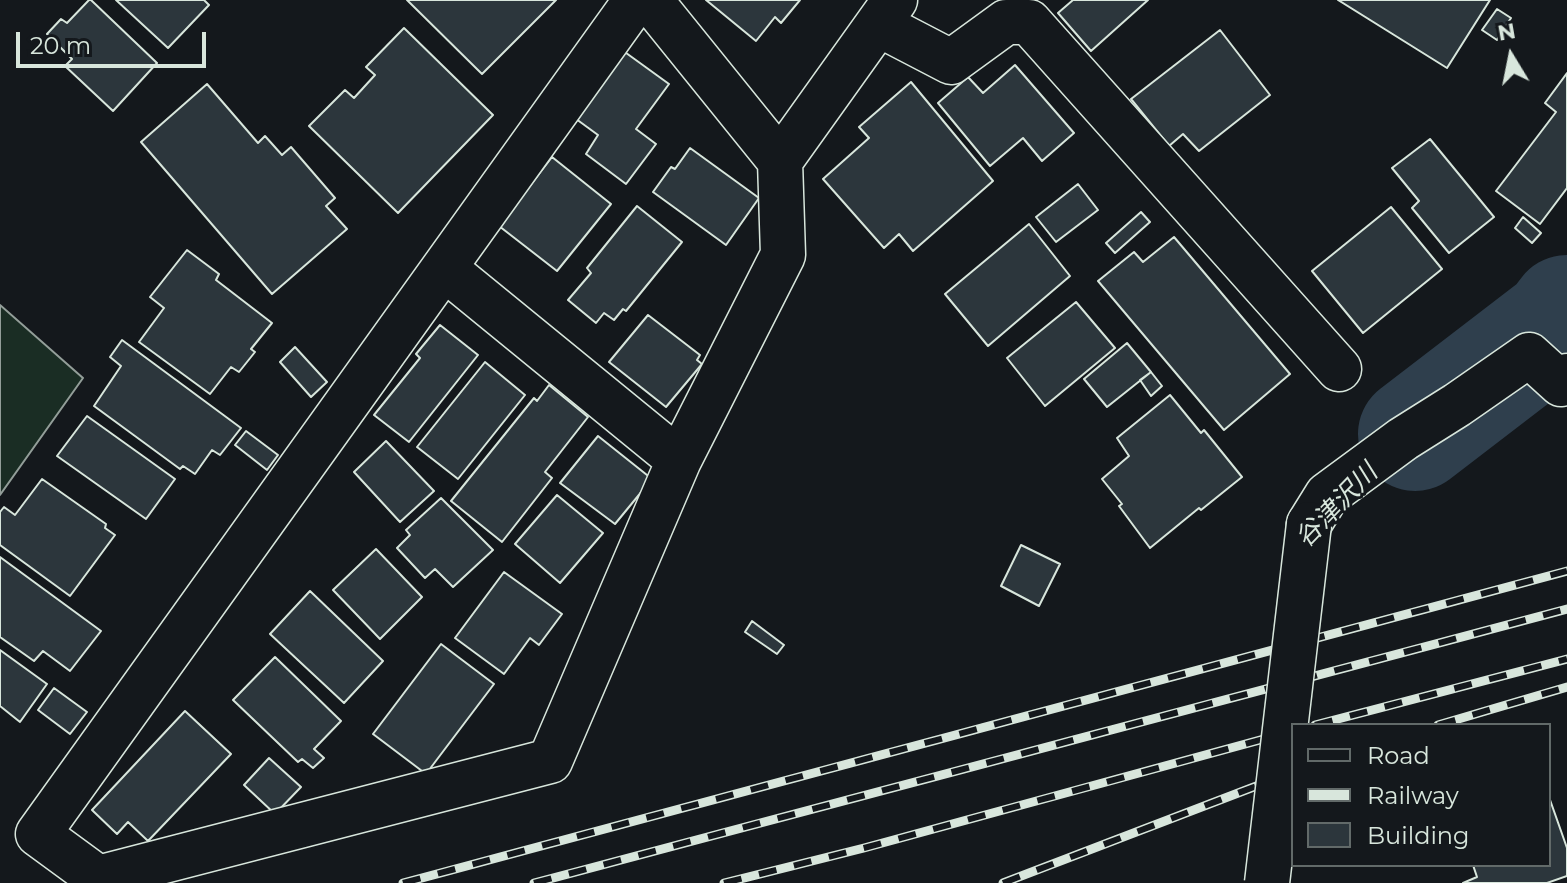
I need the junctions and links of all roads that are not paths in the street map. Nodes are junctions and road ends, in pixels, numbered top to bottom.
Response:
1 (636, 0) edge
2 (650, 0) edge
3 (887, 12) edge
4 (780, 161) junction
5 (444, 268) junction
6 (1339, 369) dead end
7 (1567, 376) edge
8 (679, 460) junction
9 (1267, 883) edge

1 - 5 street
2 - 4 street
3 - 4 street
3 - 6 street
4 - 8 street
5 - 8 street
5 - 8 street
7 - 9 street, bridge

